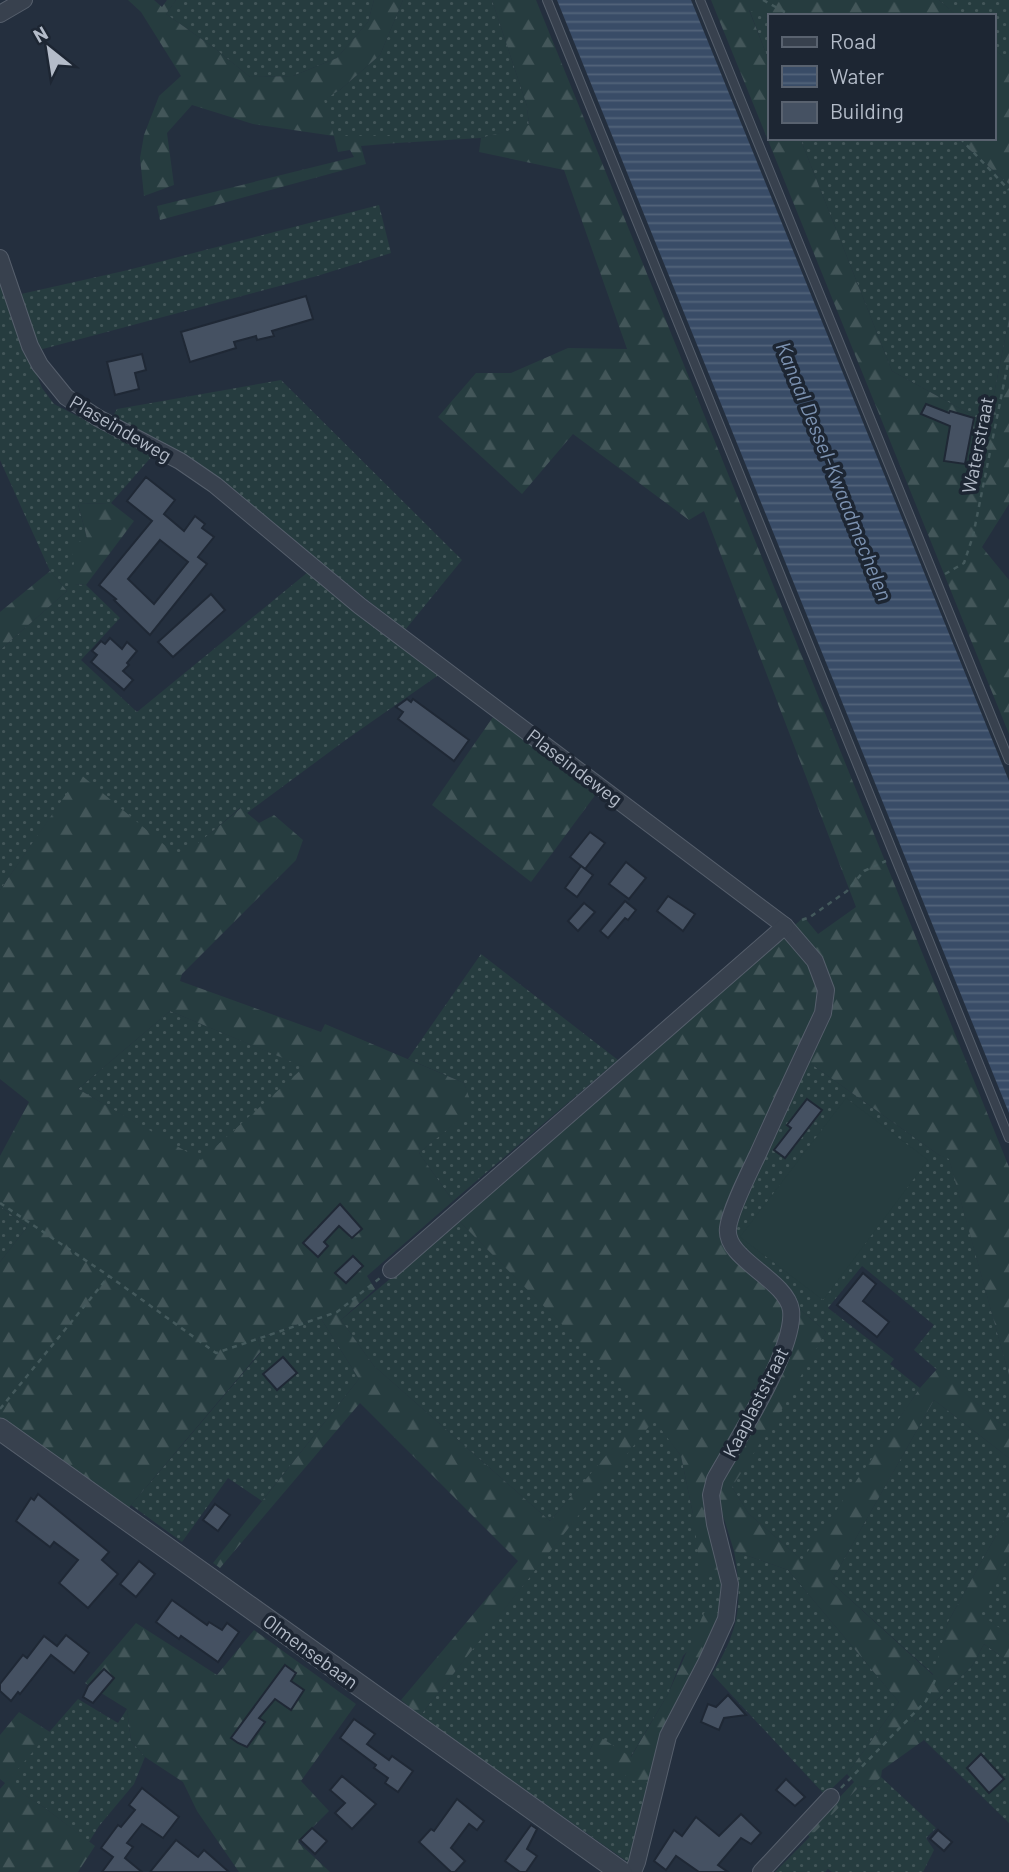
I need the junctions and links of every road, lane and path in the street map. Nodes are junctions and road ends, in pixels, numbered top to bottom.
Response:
1 (24, 0) edge
2 (547, 0) edge
3 (700, 0) edge
4 (763, 0) edge
5 (0, 14) edge
6 (788, 14) edge
7 (962, 140) edge
8 (1009, 190) edge
9 (0, 258) edge
10 (1009, 358) edge
11 (936, 579) junction
12 (1009, 760) edge
13 (895, 857) junction
14 (785, 926) junction
15 (1009, 1138) edge
16 (0, 1203) edge
17 (391, 1270) joint
18 (109, 1276) junction
19 (0, 1409) edge
20 (0, 1429) edge
21 (935, 1680) dead end
22 (831, 1797) joint
23 (621, 1872) edge
24 (633, 1872) edge
25 (761, 1872) edge

1 - 5 street
2 - 13 lane
3 - 11 lane
4 - 6 path
7 - 8 path
9 - 14 street, Plaseindeweg
10 - 11 path, Waterstraat
11 - 12 lane
13 - 14 path
13 - 15 lane
14 - 17 street
14 - 24 street, Kaaplaststraat
16 - 18 path
17 - 18 path
18 - 19 path
20 - 23 street, Olmensebaan
21 - 22 path
22 - 25 street

